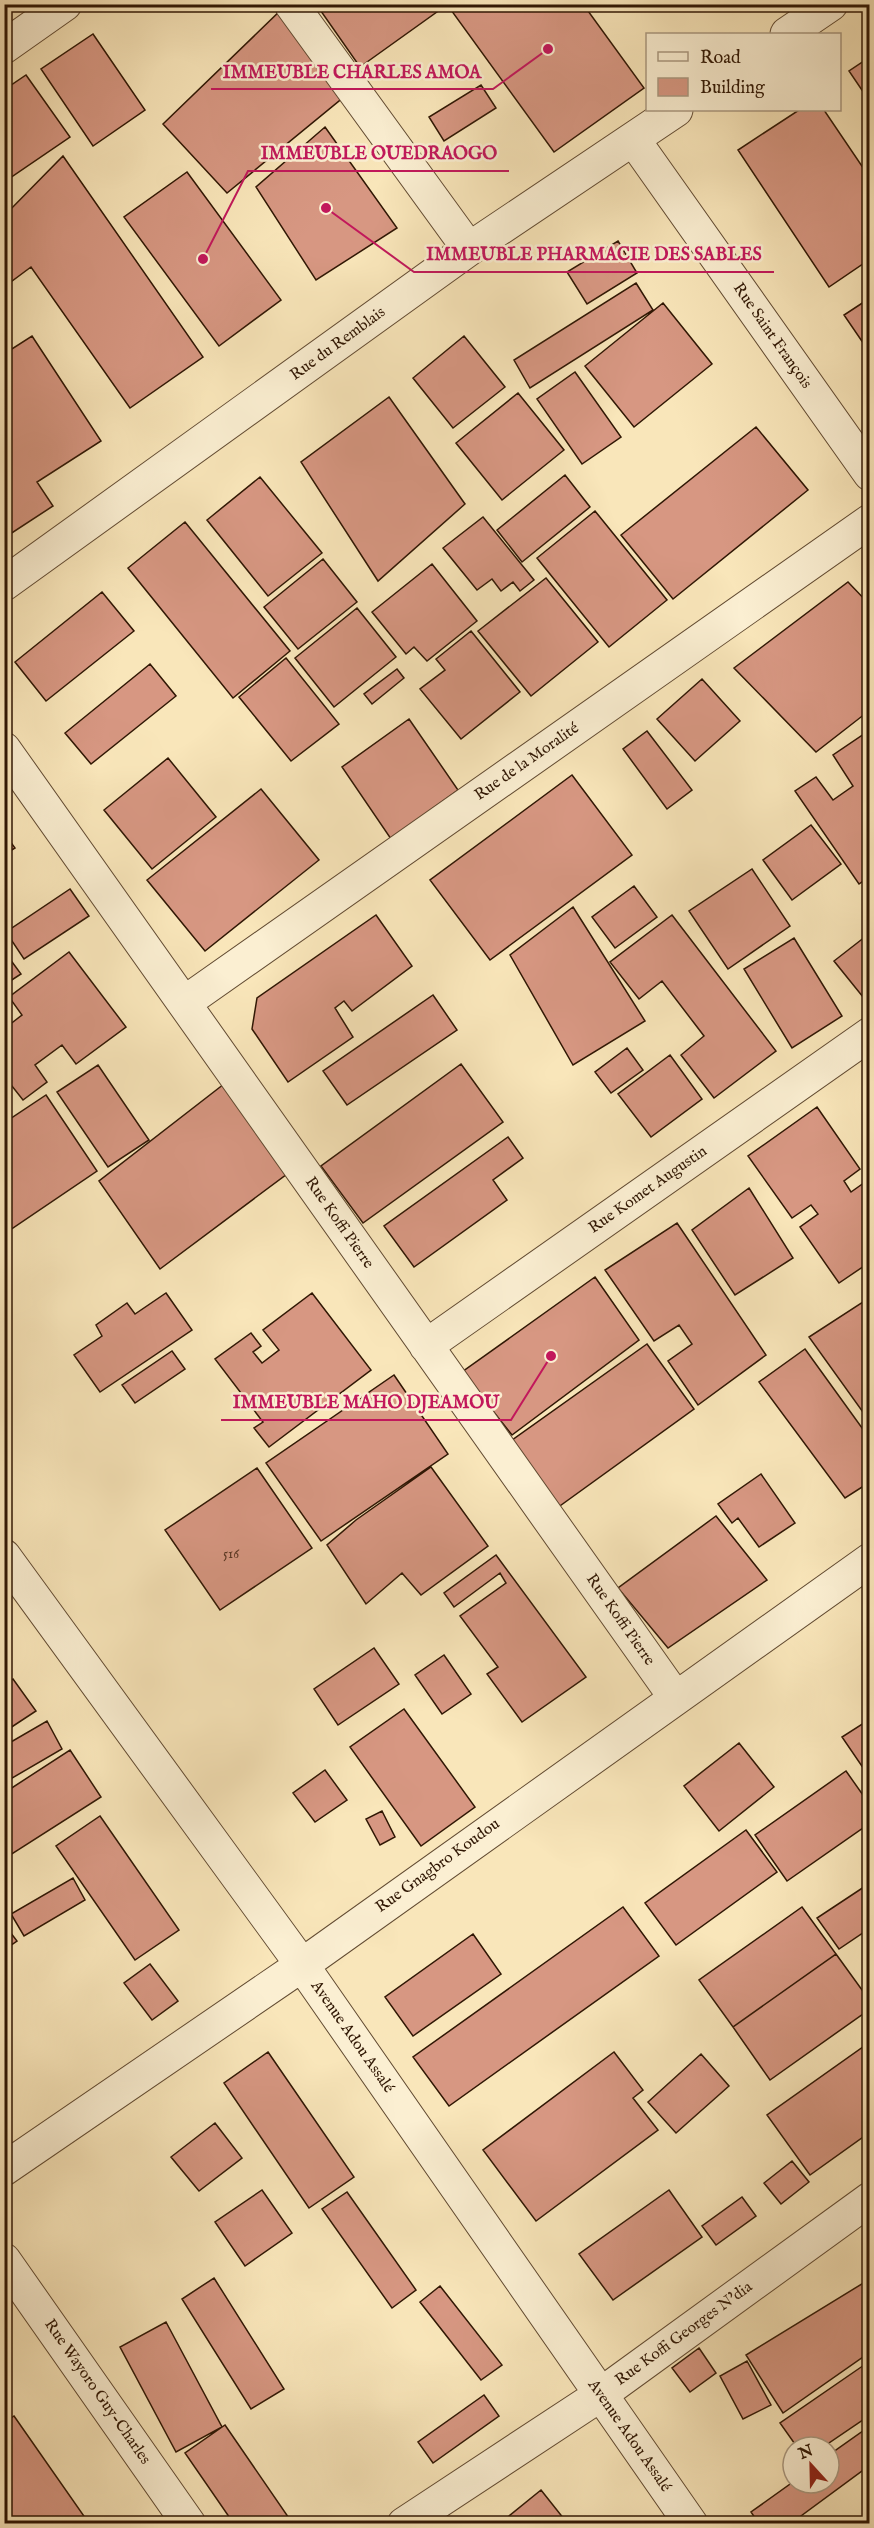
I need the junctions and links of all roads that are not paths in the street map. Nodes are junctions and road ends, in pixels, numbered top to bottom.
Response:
1 (65, 4) edge
2 (291, 4) edge
3 (831, 4) edge
4 (788, 33) edge
5 (4, 47) edge
6 (675, 111) edge
7 (633, 139) junction
8 (469, 249) junction
9 (870, 474) edge
10 (870, 521) edge
11 (4, 584) edge
12 (4, 749) edge
13 (184, 1003) junction
14 (870, 1034) edge
15 (426, 1346) junction
16 (4, 1556) edge
17 (870, 1560) edge
18 (675, 1696) junction
19 (302, 1965) junction
20 (4, 2169) edge
21 (870, 2199) edge
22 (4, 2260) edge
23 (600, 2395) junction
24 (189, 2523) edge
25 (404, 2523) edge
26 (691, 2523) edge

1 - 5 street
2 - 8 street
3 - 4 street
6 - 7 street, Rue du Remblais
7 - 8 street, Rue du Remblais
7 - 9 street, Rue Saint François
8 - 11 street, Rue du Remblais
10 - 13 street, Rue de la Moralité
12 - 13 street, Rue Koffi Pierre
13 - 15 street, Rue Koffi Pierre
14 - 15 street, Rue Komet Augustin
15 - 18 street, Rue Koffi Pierre
16 - 19 street, Avenue Adou Assalé
17 - 18 street, Rue Gnagbro Koudou
18 - 19 street, Rue Gnagbro Koudou
19 - 20 street, Rue Gnagbro Koudou
19 - 23 street, Avenue Adou Assalé
21 - 23 street, Rue Koffi Georges N'dia
22 - 24 street, Rue Wayoro Guy-Charles
23 - 25 street, Rue Koffi Georges N'dia
23 - 26 street, Avenue Adou Assalé

